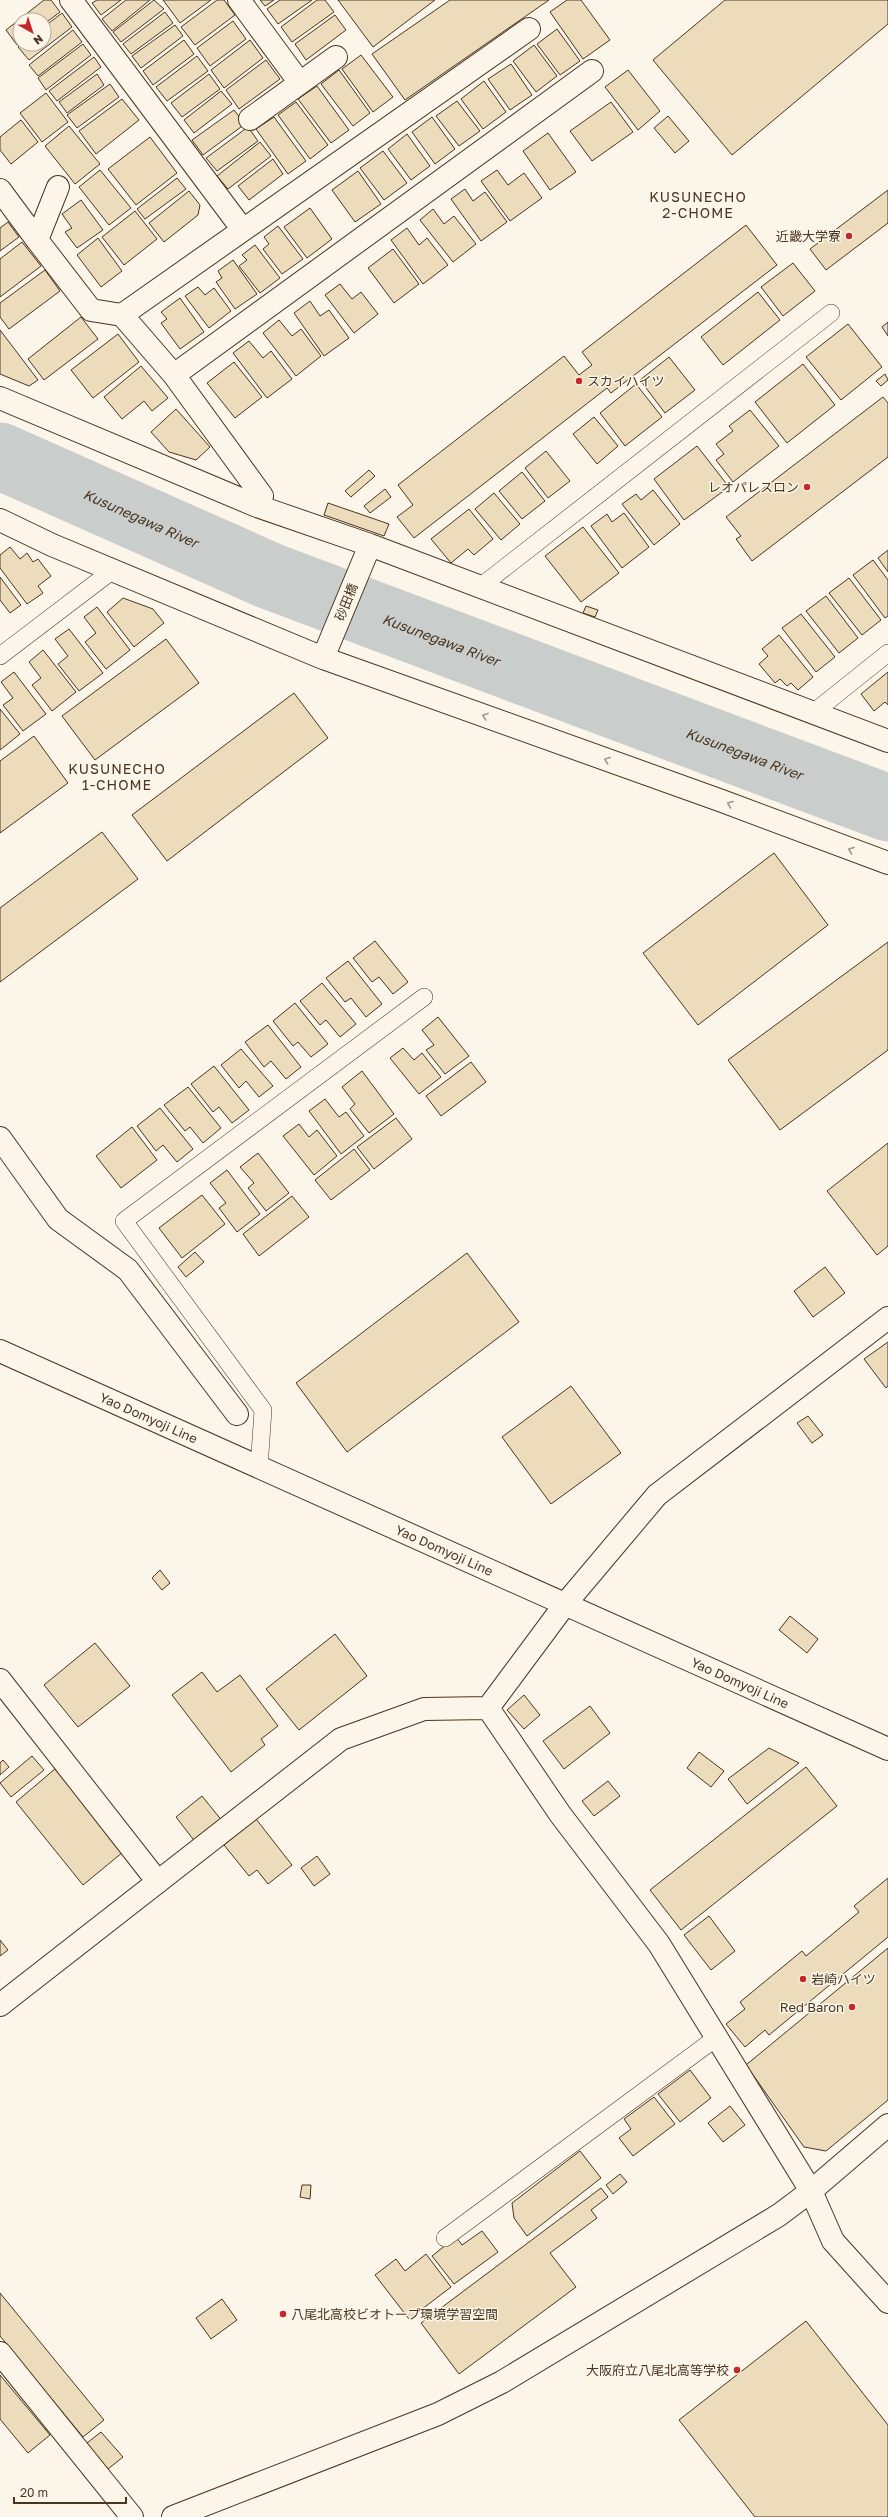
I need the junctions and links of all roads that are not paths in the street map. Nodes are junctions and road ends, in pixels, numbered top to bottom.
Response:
1 (71, 0) edge
2 (239, 0) edge
3 (529, 29) dead end
4 (336, 57) dead end
5 (592, 71) dead end
6 (300, 83) junction
7 (250, 119) dead end
8 (58, 187) dead end
9 (0, 190) edge
10 (243, 230) junction
11 (37, 240) junction
12 (831, 313) dead end
13 (122, 315) junction
14 (174, 375) junction
15 (0, 398) edge
16 (257, 506) junction
17 (0, 520) edge
18 (370, 545) junction
19 (112, 570) junction
20 (480, 587) junction
21 (888, 653) edge
22 (0, 656) edge
23 (323, 658) junction
24 (813, 713) junction
25 (888, 741) edge
26 (888, 863) edge
27 (424, 997) dead end
28 (0, 1138) edge
29 (888, 1318) edge
30 (0, 1350) edge
31 (237, 1414) dead end
32 (259, 1468) junction
33 (566, 1603) junction
34 (0, 1680) edge
35 (488, 1708) junction
36 (888, 1749) edge
37 (158, 1882) junction
38 (0, 2005) edge
39 (716, 2038) junction
40 (888, 2125) edge
41 (811, 2191) junction
42 (445, 2238) dead end
43 (888, 2302) edge
44 (0, 2353) edge
45 (132, 2517) edge
46 (173, 2517) edge

1 - 10 street
2 - 6 street
3 - 10 street
4 - 6 street
5 - 14 street
6 - 7 street
8 - 11 street
9 - 11 street
10 - 13 street
11 - 13 street
12 - 20 lane
13 - 14 street
14 - 16 street
15 - 16 street
16 - 18 street
17 - 19 street
18 - 20 street
18 - 23 street, 砂田橋
19 - 22 lane
19 - 23 street
20 - 24 street
21 - 24 lane
26 -> 23 street
24 - 25 street
27 - 32 lane
28 - 31 street
29 - 33 street
30 - 32 street, Yao Domyoji Line
32 - 33 street, Yao Domyoji Line
33 - 35 street
33 - 36 street, Yao Domyoji Line
34 - 37 street
35 - 37 street
35 - 39 street
37 - 38 street
39 - 41 street
39 - 42 lane
40 - 41 street
41 - 43 street
41 - 46 street
44 - 45 street

